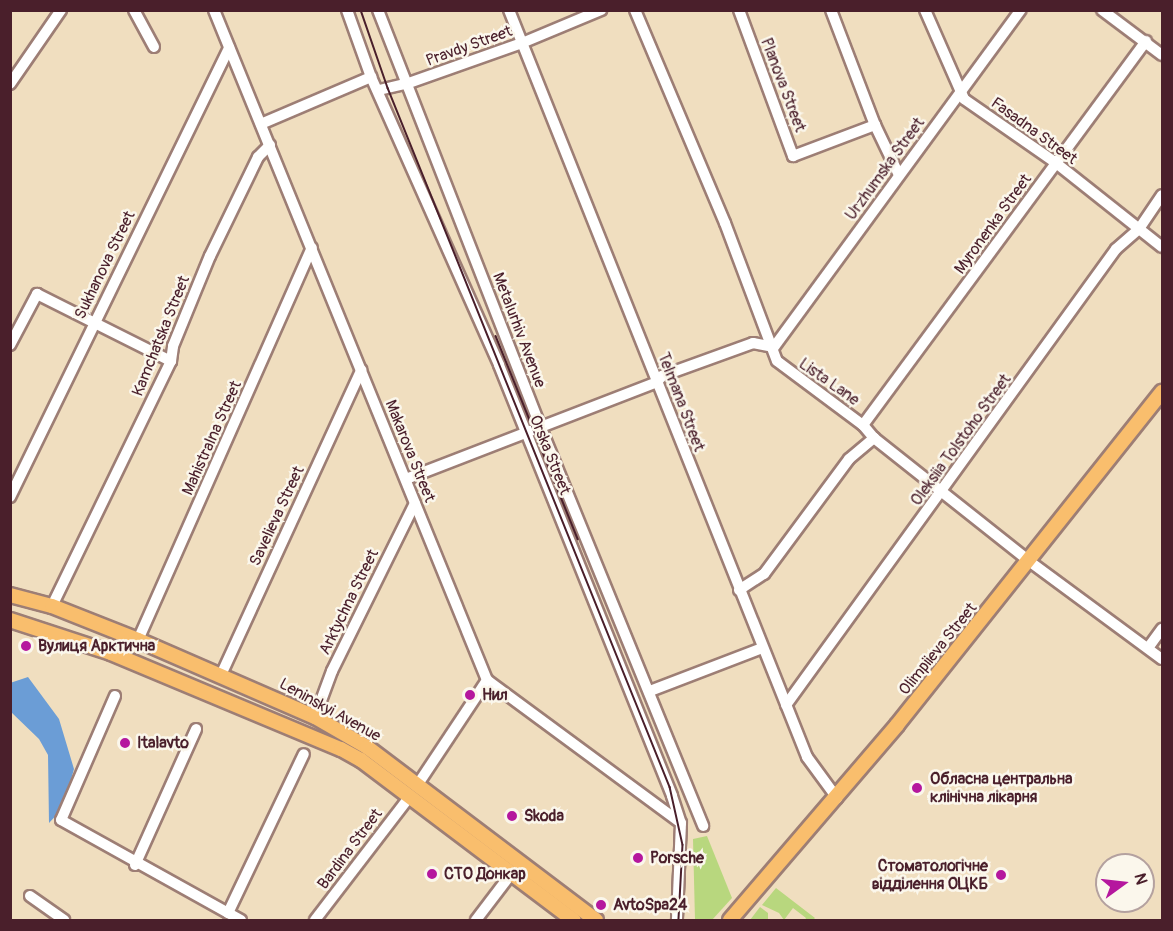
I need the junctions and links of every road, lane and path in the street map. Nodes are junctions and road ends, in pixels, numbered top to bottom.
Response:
1 (61, 10) edge
2 (134, 10) edge
3 (214, 10) edge
4 (347, 10) edge
5 (378, 10) edge
6 (508, 10) edge
7 (601, 10) edge
8 (636, 10) edge
9 (739, 10) edge
10 (831, 10) edge
11 (925, 10) edge
12 (1021, 10) edge
13 (1102, 10) edge
14 (1146, 41) junction
15 (522, 44) junction
16 (154, 47) dead end
17 (230, 48) junction
18 (1162, 55) edge
19 (371, 77) junction
20 (10, 84) edge
21 (406, 84) junction
22 (379, 90) junction
23 (960, 93) junction
24 (261, 124) junction
25 (875, 125) junction
26 (270, 145) junction
27 (1056, 163) junction
28 (899, 175) junction
29 (1162, 195) edge
30 (1139, 229) junction
31 (1162, 247) edge
32 (312, 248) junction
33 (93, 321) junction
34 (10, 345) edge
35 (774, 346) junction
36 (171, 361) junction
37 (361, 370) junction
38 (657, 382) junction
39 (1162, 392) edge
40 (863, 425) junction
41 (540, 426) junction
42 (524, 432) junction
43 (874, 438) junction
44 (406, 480) junction
45 (943, 491) junction
46 (10, 497) edge
47 (415, 503) junction
48 (1029, 561) junction
49 (739, 590) junction
50 (10, 595) edge
51 (52, 606) junction
52 (10, 620) edge
53 (99, 625) junction
54 (1162, 628) edge
55 (132, 638) junction
56 (94, 647) junction
57 (762, 648) junction
58 (1148, 648) junction
59 (111, 653) junction
60 (1162, 659) edge
61 (221, 675) junction
62 (487, 680) junction
63 (650, 691) junction
64 (115, 696) dead end
65 (786, 705) junction
66 (315, 717) junction
67 (196, 729) dead end
68 (304, 754) dead end
69 (418, 784) junction
70 (410, 796) junction
71 (837, 798) junction
72 (681, 823) junction
73 (703, 826) dead end
74 (135, 865) junction
75 (511, 874) junction
76 (30, 896) dead end
77 (228, 913) junction
78 (64, 921) edge
79 (241, 921) edge
80 (315, 921) edge
81 (476, 921) edge
82 (573, 921) edge
83 (596, 921) edge
84 (677, 921) edge
85 (730, 921) edge

1 - 20 street
2 - 16 street
3 - 17 street, Makarova Street
4 - 19 street, Orska Street
5 - 21 street, Metalurhiv Avenue
6 - 15 street, Telmana Street
7 - 15 street, Pravdy Street
8 - 35 street, Lista Lane
9 - 25 street, Planova Street
10 - 25 street
11 - 23 street
12 - 23 street, Urzhumska Street
13 - 14 street
14 - 18 street
14 - 27 street, Myronenka Street
15 - 21 street, Pravdy Street
15 - 38 street, Telmana Street
17 - 24 street, Makarova Street
17 - 33 street, Sukhanova Street
19 - 22 street, Orska Street
19 - 24 street
21 - 22 street, Pravdy Street
21 - 41 street, Metalurhiv Avenue
22 - 42 street, Orska Street
23 - 27 street, Fasadna Street
23 - 28 street, Urzhumska Street
24 - 26 street, Makarova Street
25 - 28 street
26 - 32 street, Makarova Street
26 - 36 street, Kamchatska Street
27 - 30 street, Fasadna Street
27 - 40 street, Myronenka Street
28 - 35 street, Urzhumska Street
29 - 30 street, Oleksiia Tolstoho Street
30 - 31 street, Fasadna Street
30 - 45 street, Oleksiia Tolstoho Street
32 - 37 street, Makarova Street
32 - 55 street, Mahistralna Street
33 - 34 street
33 - 36 street
33 - 46 street, Sukhanova Street
35 - 38 street
35 - 40 street, Lista Lane
36 - 51 street, Kamchatska Street
37 - 44 street, Makarova Street
37 - 61 street, Savelieva Street
38 - 41 street
38 - 49 street, Telmana Street
39 - 48 main road, Olimpiieva Street
40 - 43 street, Lista Lane
41 - 42 street
41 - 63 street, Metalurhiv Avenue
42 - 44 street
42 - 72 street, Orska Street
43 - 45 street, Lista Lane
43 - 49 street
44 - 47 street, Makarova Street
45 - 48 street, Lista Lane
45 - 65 street, Oleksiia Tolstoho Street
47 - 62 street, Makarova Street
47 - 66 street, Arktychna Street
48 - 58 street, Lista Lane
48 - 71 main road, Olimpiieva Street
49 - 57 street, Telmana Street
50 - 51 main road, Leninskyi Avenue
51 - 53 main road, Leninskyi Avenue
52 - 56 main road, Leninskyi Avenue
53 - 55 main road, Leninskyi Avenue
53 - 56 main road
54 - 58 street
55 - 59 main road
55 - 61 main road, Leninskyi Avenue
56 - 59 main road, Leninskyi Avenue
57 - 63 street
57 - 65 street, Telmana Street
58 - 60 street, Lista Lane
59 - 70 main road, Leninskyi Avenue
61 - 66 main road, Leninskyi Avenue
62 - 69 street
62 - 72 street
63 - 73 street, Metalurhiv Avenue
64 - 74 street
65 - 71 street, Telmana Street
66 - 69 main road, Leninskyi Avenue
67 - 74 street
68 - 77 street
69 - 83 main road, Leninskyi Avenue
70 - 75 main road, Leninskyi Avenue
70 - 80 street, Bardina Street
71 - 85 main road, Olimpiieva Street
72 - 84 street, Orska Street
74 - 77 street
75 - 81 street
75 - 82 main road, Leninskyi Avenue
76 - 78 street
77 - 79 street

